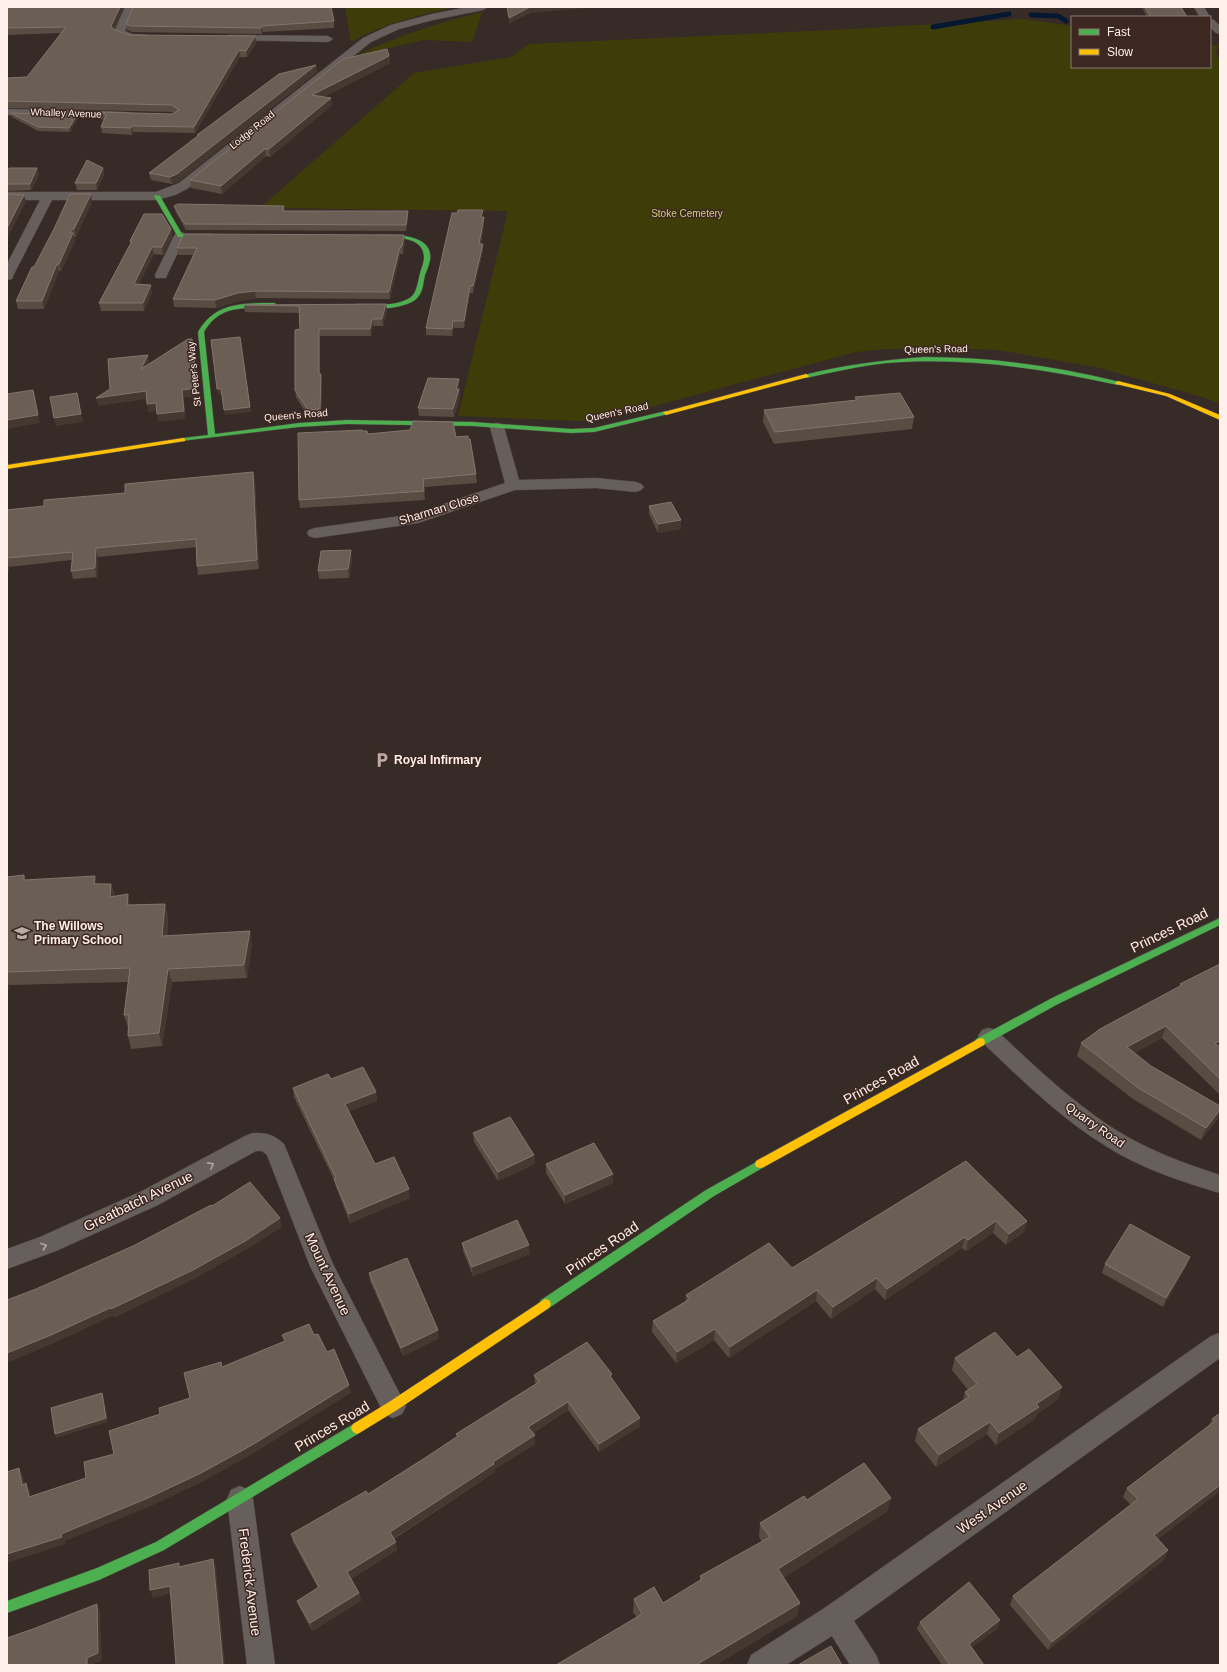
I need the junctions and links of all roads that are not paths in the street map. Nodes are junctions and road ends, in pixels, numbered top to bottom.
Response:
1 (130, 7) edge
2 (482, 7) edge
3 (1199, 7) edge
4 (1204, 16) edge
5 (1211, 23) edge
6 (1220, 31) edge
7 (152, 37) edge
8 (219, 38) edge
9 (328, 39) dead end
10 (7, 112) edge
11 (133, 115) edge
12 (7, 196) edge
13 (48, 196) junction
14 (156, 196) junction
15 (180, 236) junction
16 (220, 236) edge
17 (369, 237) edge
18 (160, 275) dead end
19 (7, 276) edge
20 (287, 305) edge
21 (348, 306) edge
22 (1220, 418) edge
23 (498, 427) junction
24 (212, 436) junction
25 (7, 467) edge
26 (513, 485) junction
27 (636, 487) dead end
28 (315, 533) dead end
29 (1220, 921) edge
30 (989, 1036) junction
31 (267, 1142) joint
32 (1220, 1184) edge
33 (7, 1259) edge
34 (1220, 1344) edge
35 (393, 1406) junction
36 (240, 1499) junction
37 (7, 1607) edge
38 (836, 1617) junction
39 (261, 1665) edge
40 (761, 1665) edge
41 (866, 1665) edge

1 - 7 street
2 - 14 street, Lodge Road
3 - 4 street
5 - 6 street
8 - 9 street
10 - 11 street, Whalley Avenue
12 - 13 street, Lodge Road
13 - 14 street, Lodge Road
13 - 19 street
14 - 15 street
15 - 16 street
15 - 18 street
17 - 21 street
20 - 24 street, St Peter's Way
22 - 23 street, Queen's Road
23 - 24 street, Queen's Road
23 - 26 street
24 - 25 street, Queen's Road
26 - 27 street, Sharman Close
26 - 28 street, Sharman Close
29 - 30 street, Princes Road
30 - 32 street, Quarry Road
30 - 35 street, Princes Road
33 -> 31 street, Greatbatch Avenue
31 - 35 street, Mount Avenue
34 - 38 street, West Avenue
35 - 36 street, Princes Road
36 - 37 street, Princes Road
36 - 39 street, Frederick Avenue
38 - 40 street, West Avenue
38 - 41 street

